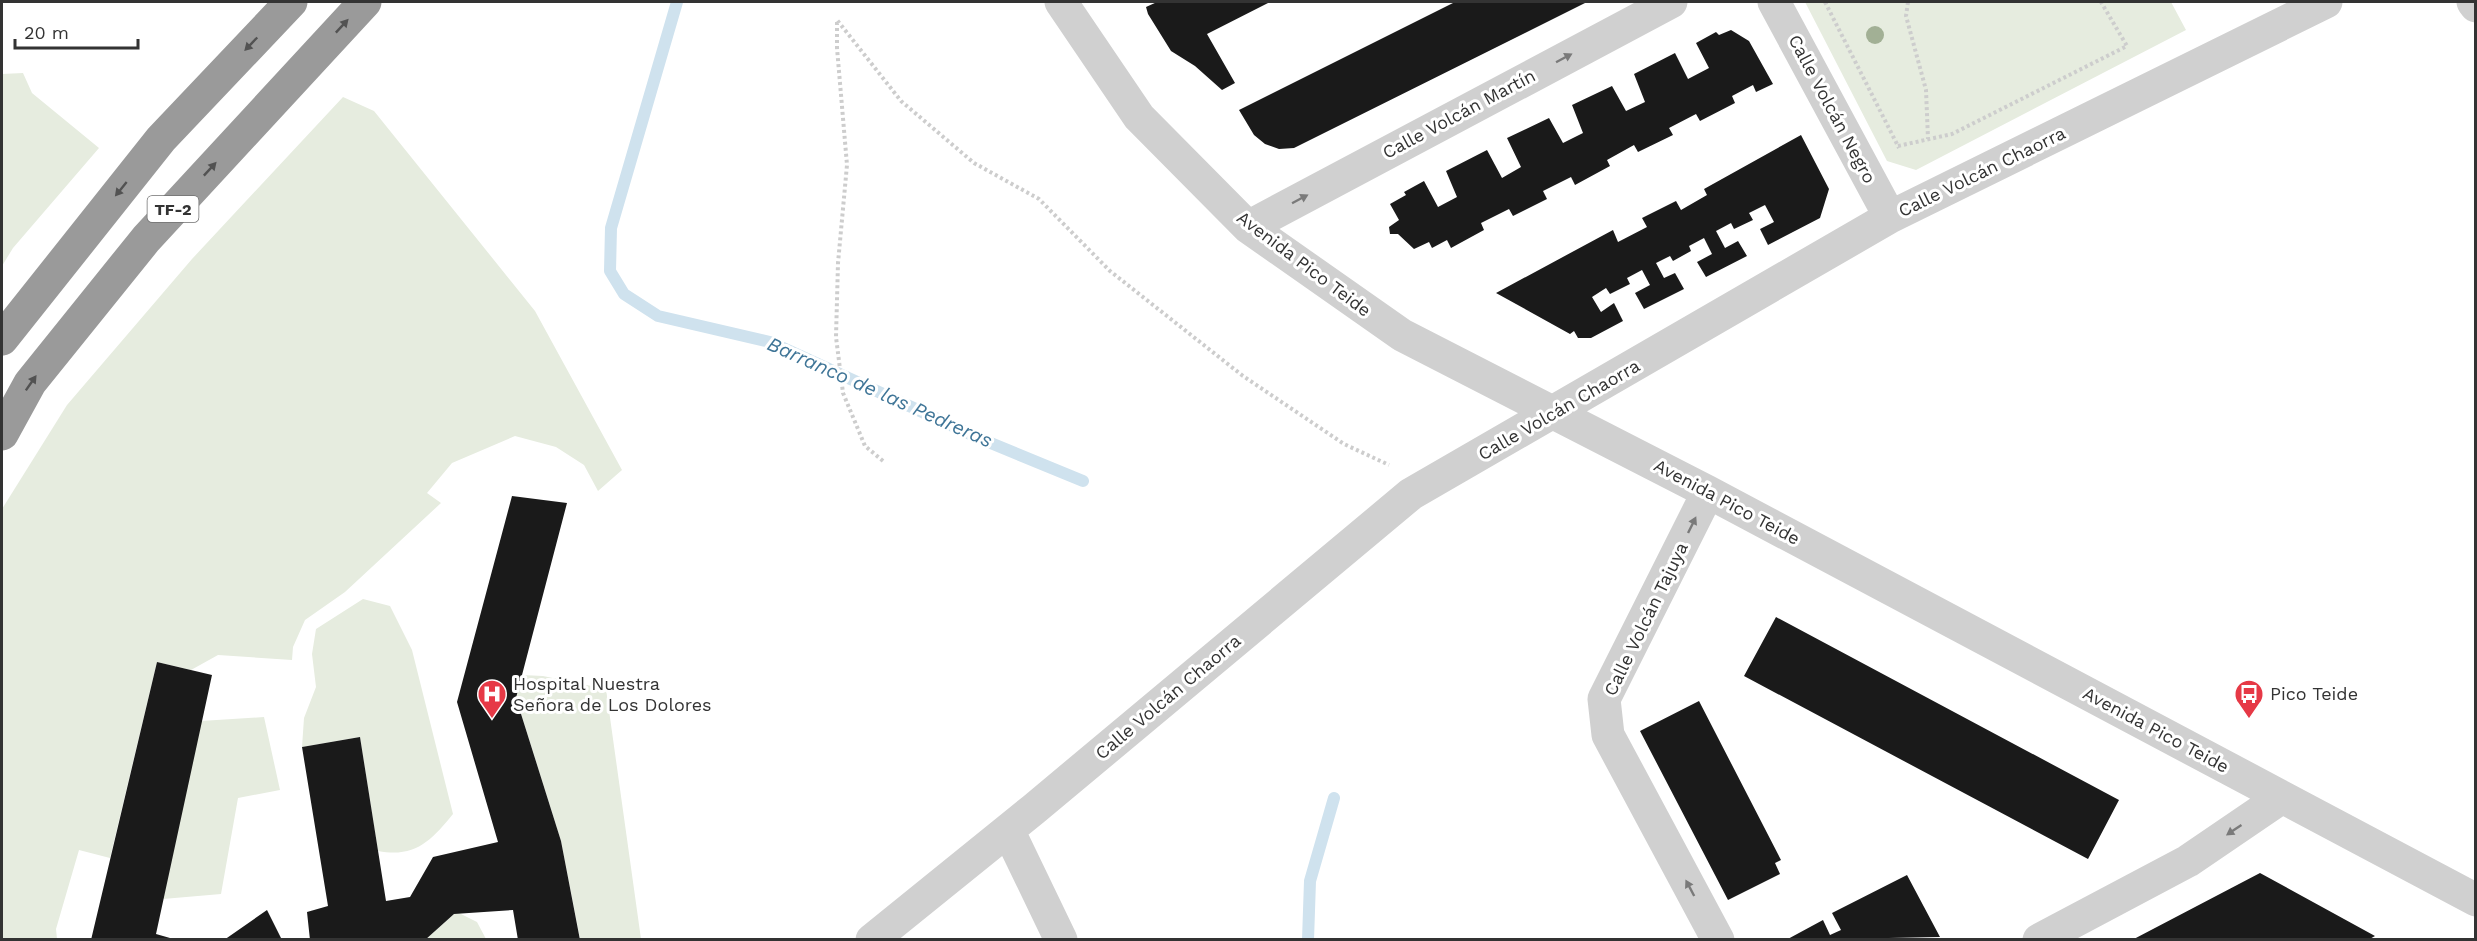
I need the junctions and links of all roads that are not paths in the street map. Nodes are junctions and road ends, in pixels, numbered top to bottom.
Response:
1 (291, 2) edge
2 (365, 2) edge
3 (1061, 2) edge
4 (1671, 2) edge
5 (1774, 2) edge
6 (2326, 2) edge
7 (2473, 2) edge
8 (2475, 6) edge
9 (1890, 217) junction
10 (1248, 227) junction
11 (2, 339) edge
12 (1555, 413) junction
13 (2, 434) edge
14 (1708, 492) junction
15 (2282, 797) junction
16 (1008, 830) junction
17 (2475, 900) edge
18 (872, 939) edge
19 (1061, 939) edge
20 (1718, 939) edge
21 (2038, 939) edge

1 -> 11 highway, TF-2
13 -> 2 highway, TF-2
3 - 10 street, Avenida Pico Teide
10 -> 4 street, Calle Volcán Martín
5 - 9 street, Calle Volcán Negro
6 - 9 street, Calle Volcán Chaorra
7 - 8 street
9 - 12 street, Calle Volcán Chaorra
10 - 12 street, Avenida Pico Teide
12 - 14 street, Avenida Pico Teide
12 - 16 street, Calle Volcán Chaorra
14 - 15 street, Avenida Pico Teide
20 -> 14 street, Calle Volcán Tajuya
15 - 17 street, Avenida Pico Teide
15 -> 21 street
16 - 18 street, Calle Volcán Chaorra
16 - 19 street

